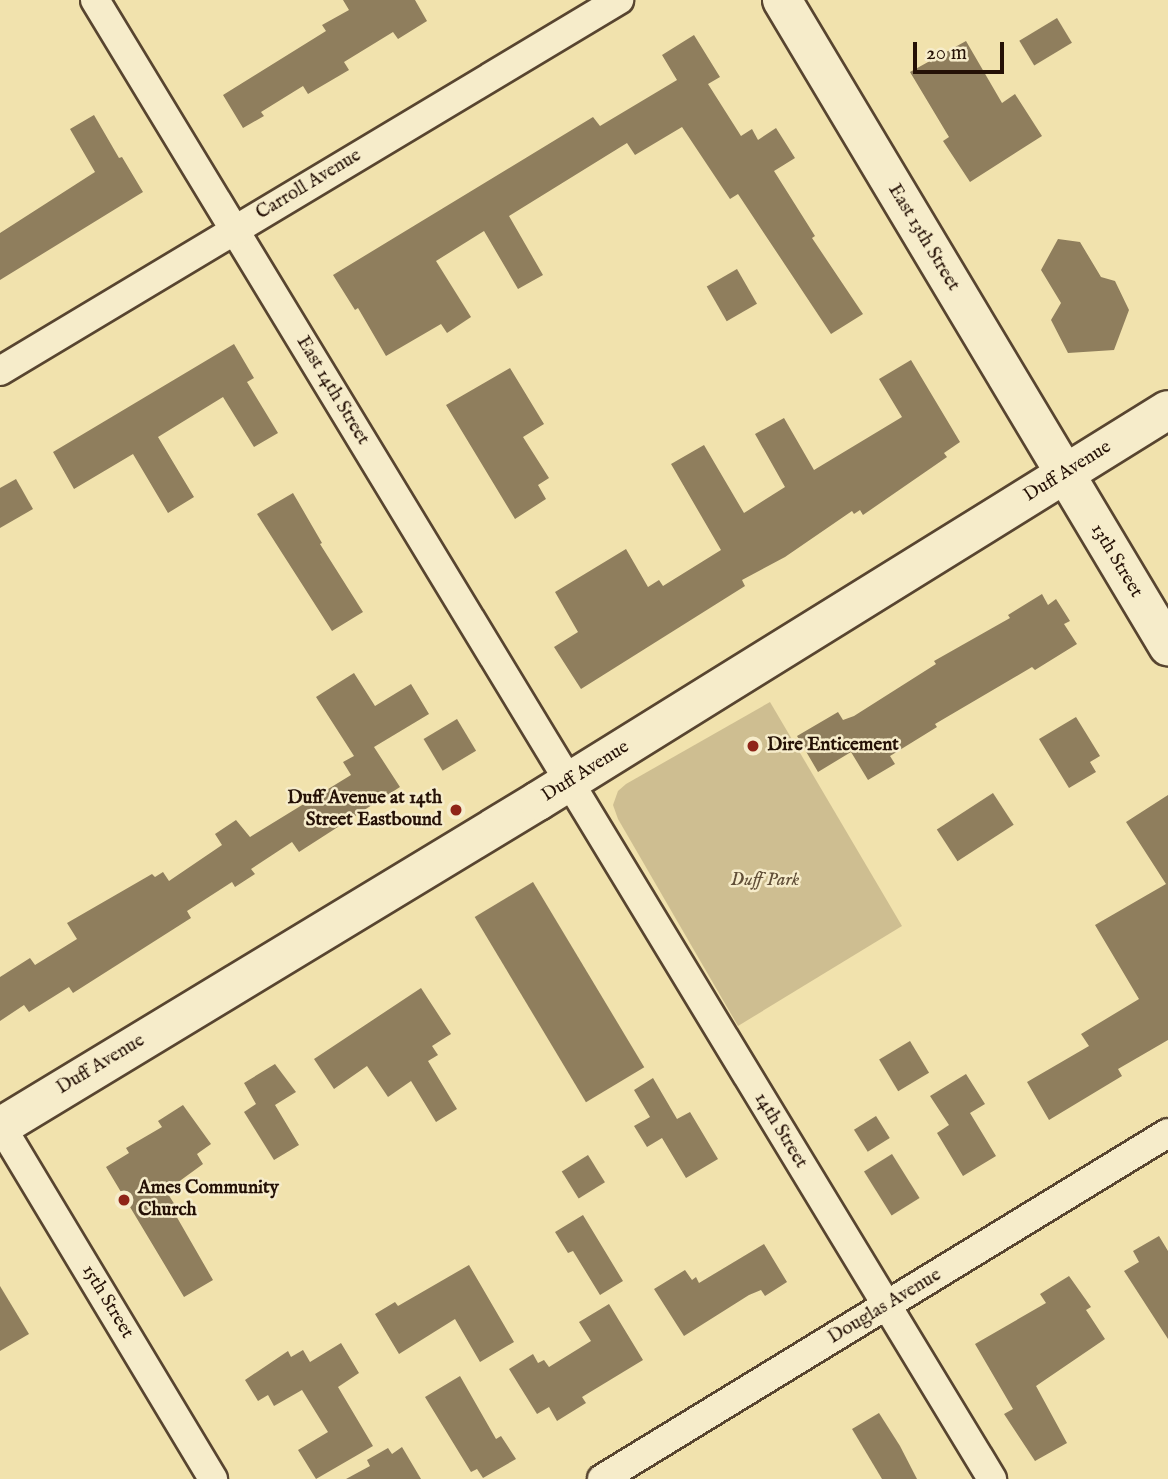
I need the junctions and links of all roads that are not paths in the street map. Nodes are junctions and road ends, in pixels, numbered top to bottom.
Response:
1 (95, 0) edge
2 (619, 0) edge
3 (782, 0) edge
4 (235, 229) junction
5 (0, 371) edge
6 (1168, 410) edge
7 (1064, 475) junction
8 (1168, 646) edge
9 (568, 783) junction
10 (1, 1126) edge
11 (1168, 1133) edge
12 (887, 1305) junction
13 (213, 1479) edge
14 (602, 1479) edge
15 (992, 1479) edge

1 - 4 street, East 14th Street
2 - 4 street, Carroll Avenue
3 - 7 main road, East 13th Street
4 - 5 street, Carroll Avenue
4 - 9 street, East 14th Street
6 - 7 main road, Duff Avenue
7 - 8 main road, 13th Street
7 - 9 main road, Duff Avenue
9 - 10 main road, Duff Avenue
9 - 12 street, 14th Street
10 - 13 street, 15th Street
11 - 12 street, Douglas Avenue
12 - 14 street, Douglas Avenue
12 - 15 street, 14th Street

